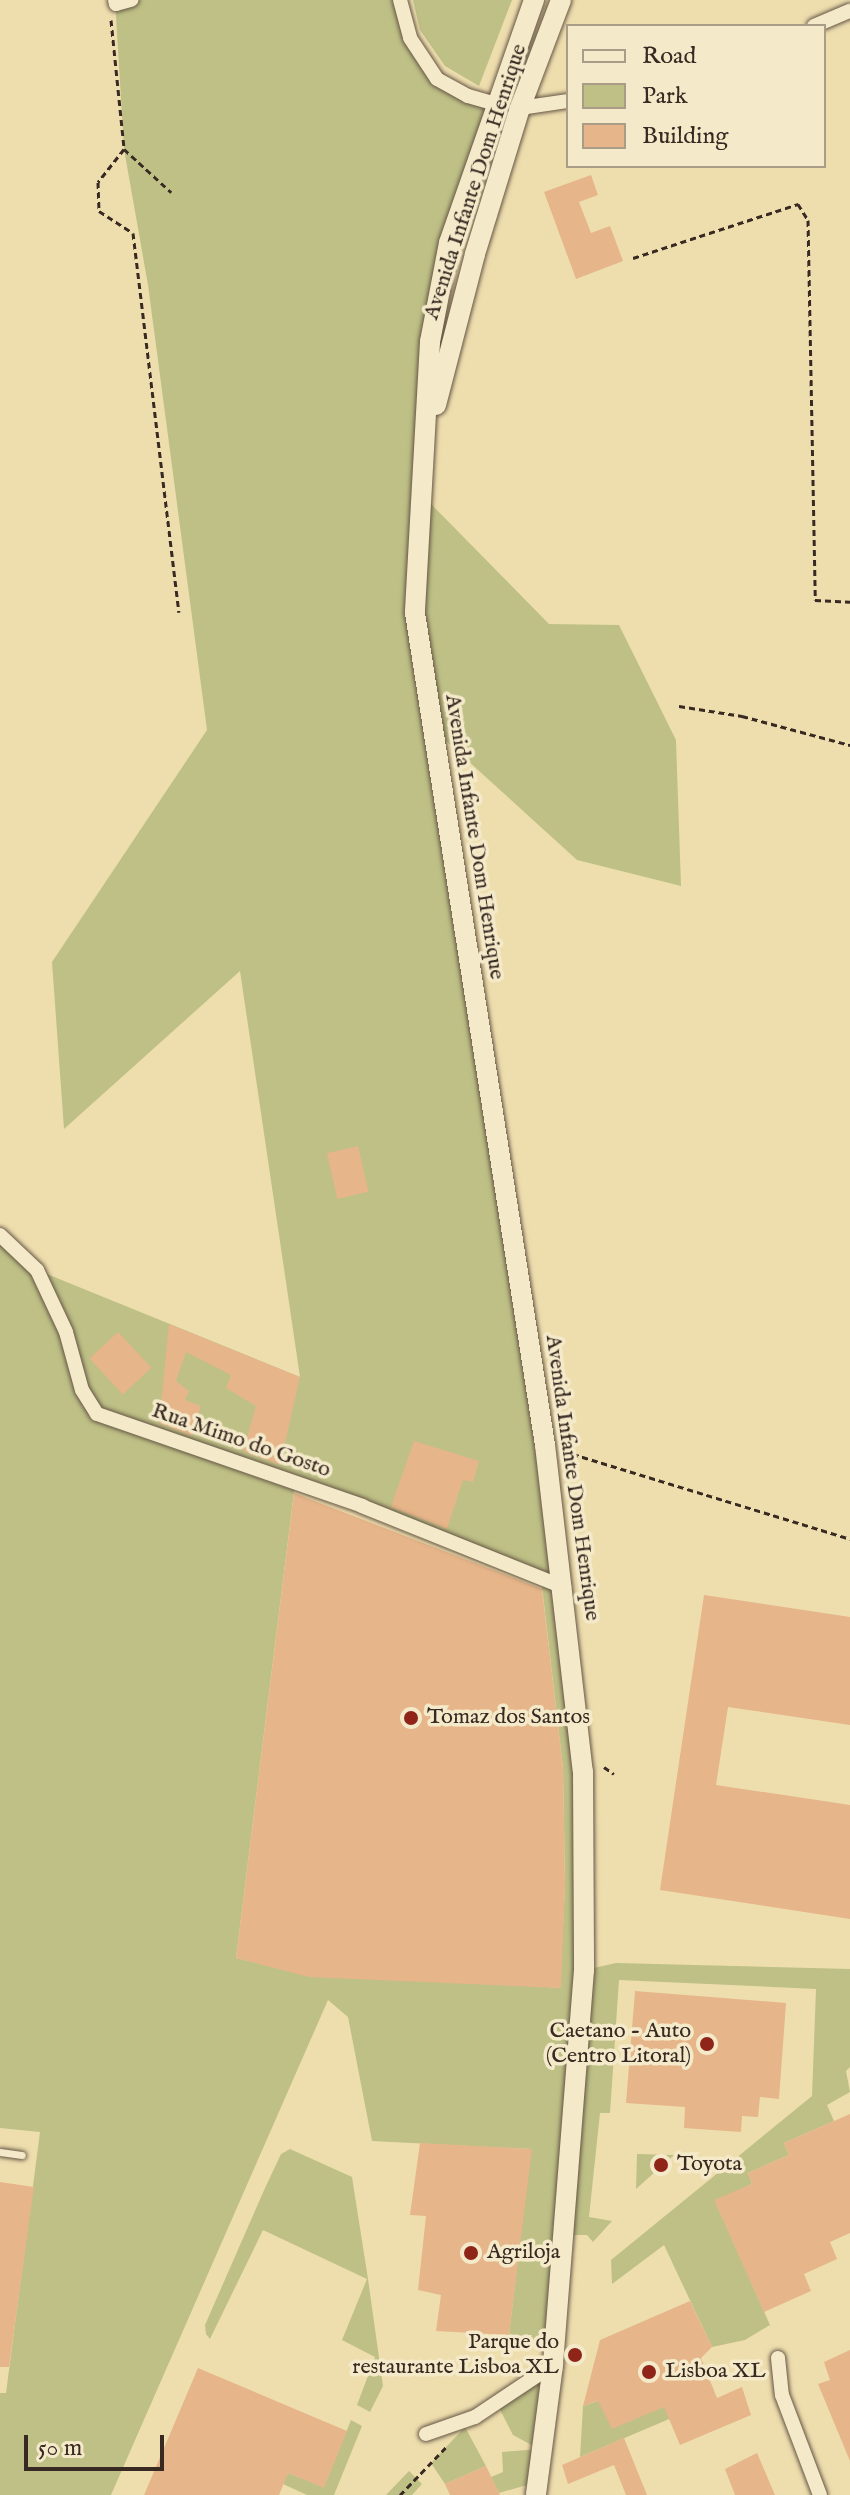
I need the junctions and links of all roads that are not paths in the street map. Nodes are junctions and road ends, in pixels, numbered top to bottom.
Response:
1 (131, 0) edge
2 (400, 0) edge
3 (534, 0) edge
4 (561, 0) edge
5 (113, 6) edge
6 (850, 11) edge
7 (819, 24) edge
8 (566, 101) edge
9 (496, 104) junction
10 (520, 108) junction
11 (422, 474) junction
12 (0, 1235) edge
13 (564, 1587) junction
14 (0, 2152) edge
15 (22, 2155) dead end
16 (778, 2358) dead end
17 (553, 2365) junction
18 (426, 2434) dead end
19 (536, 2495) edge
20 (820, 2495) edge

1 - 5 street
2 - 9 street
3 - 9 main road, Avenida Infante Dom Henrique
4 - 10 main road, Avenida Infante Dom Henrique
6 - 7 street
8 - 10 street
9 - 10 main road
9 - 11 main road, Avenida Infante Dom Henrique
10 - 11 main road, Avenida Infante Dom Henrique
11 - 13 main road, Avenida Infante Dom Henrique
12 - 13 street, Rua Mimo do Gosto
13 - 17 main road, Avenida Infante Dom Henrique
14 - 15 lane
16 - 20 street
17 - 18 street
17 - 19 main road, Avenida Infante Dom Henrique

